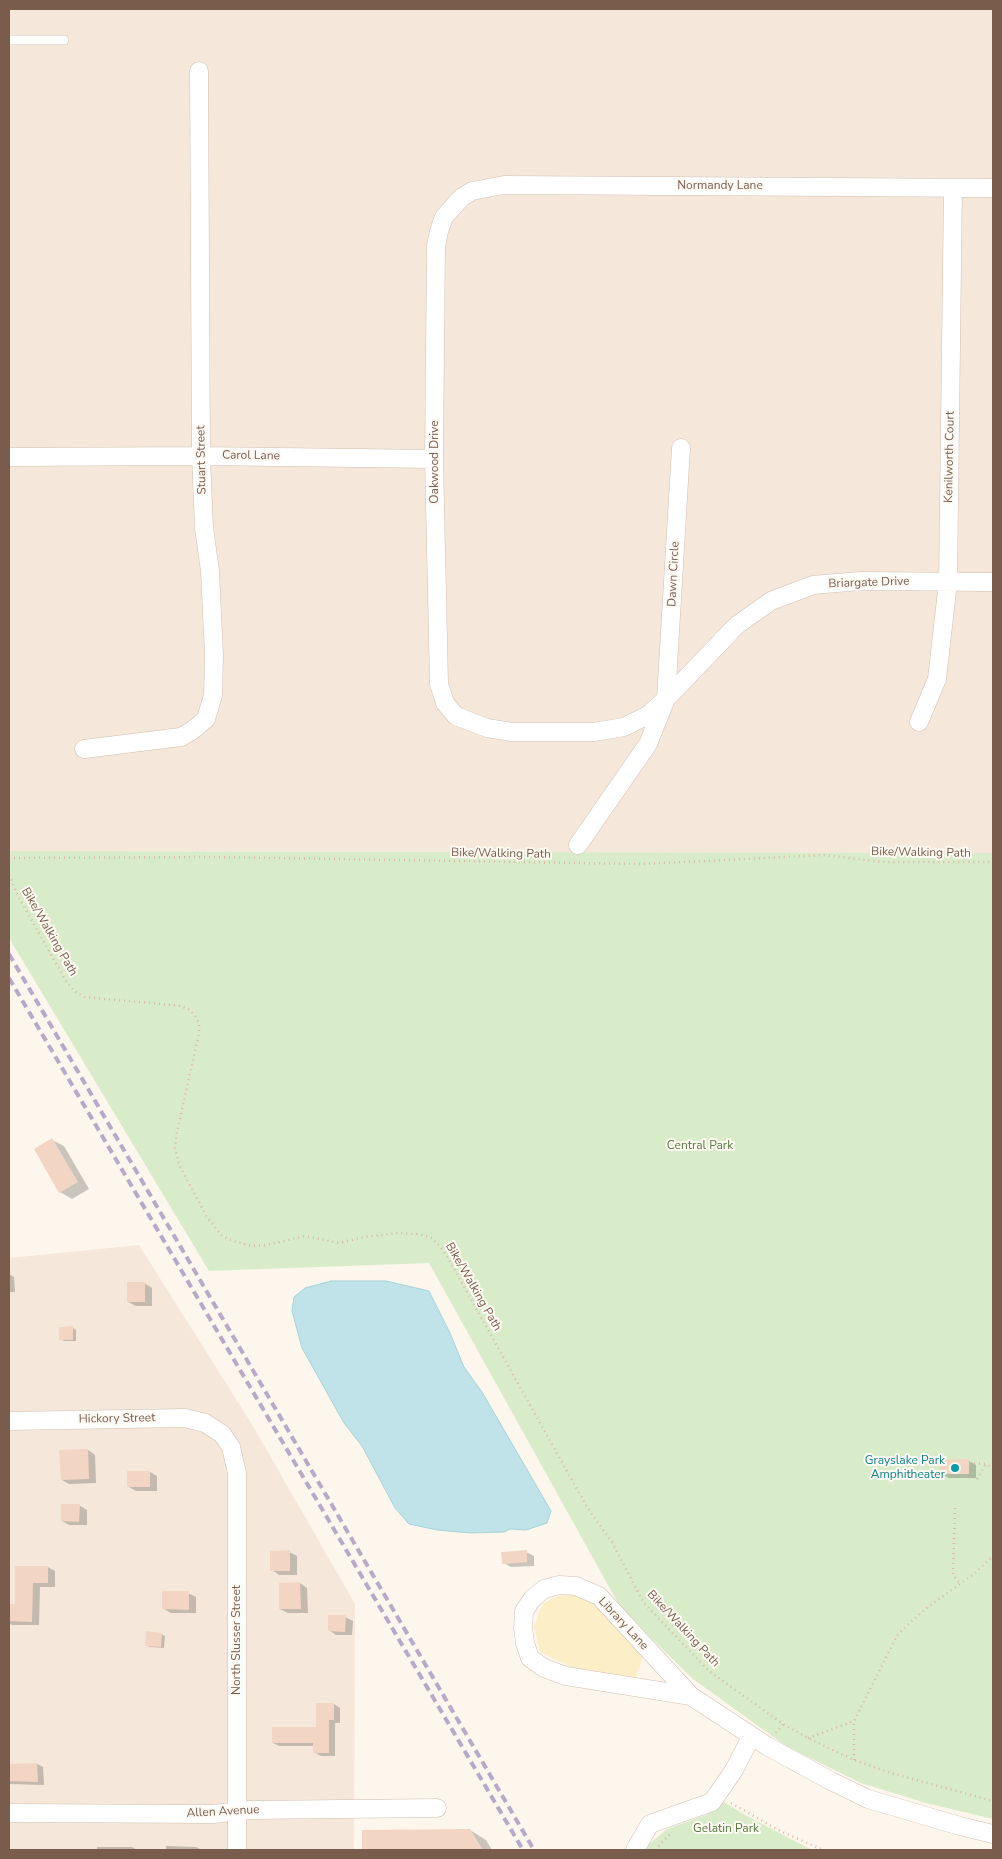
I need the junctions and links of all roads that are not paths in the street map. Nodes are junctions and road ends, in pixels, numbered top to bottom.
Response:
1 (9, 40) edge
2 (64, 40) dead end
3 (199, 71) dead end
4 (954, 188) junction
5 (993, 188) edge
6 (452, 207) joint
7 (681, 448) dead end
8 (201, 456) junction
9 (9, 457) edge
10 (434, 459) junction
11 (948, 582) junction
12 (993, 582) edge
13 (666, 699) junction
14 (456, 716) joint
15 (920, 722) dead end
16 (84, 749) dead end
17 (578, 844) dead end
18 (9, 1421) edge
19 (222, 1434) joint
20 (691, 1696) junction
21 (752, 1737) junction
22 (437, 1808) dead end
23 (237, 1812) junction
24 (9, 1813) edge
25 (993, 1834) edge
26 (237, 1850) edge
27 (635, 1850) edge

1 - 2 lane
3 - 8 street, Stuart Street
4 - 5 street, Normandy Lane
4 - 6 street, Normandy Lane
4 - 11 street, Kenilworth Court
6 - 10 street, Oakwood Drive
7 - 13 street, Dawn Circle
8 - 9 street, Carol Lane
8 - 10 street, Carol Lane
8 - 16 street, Stuart Street
10 - 14 street, Oakwood Drive
11 - 12 street, Briargate Drive
11 - 13 street, Briargate Drive
11 - 15 street, Kenilworth Court
13 - 14 street, Briargate Drive
13 - 17 street, Briargate Drive
18 - 19 street, Hickory Street
19 - 23 street, North Slusser Street
20 - 20 street, Library Lane
20 - 21 street, Library Lane
21 - 25 street, Library Lane
21 - 27 street
22 - 23 street, Allen Avenue
23 - 24 street, Allen Avenue
23 - 26 street, North Slusser Street

